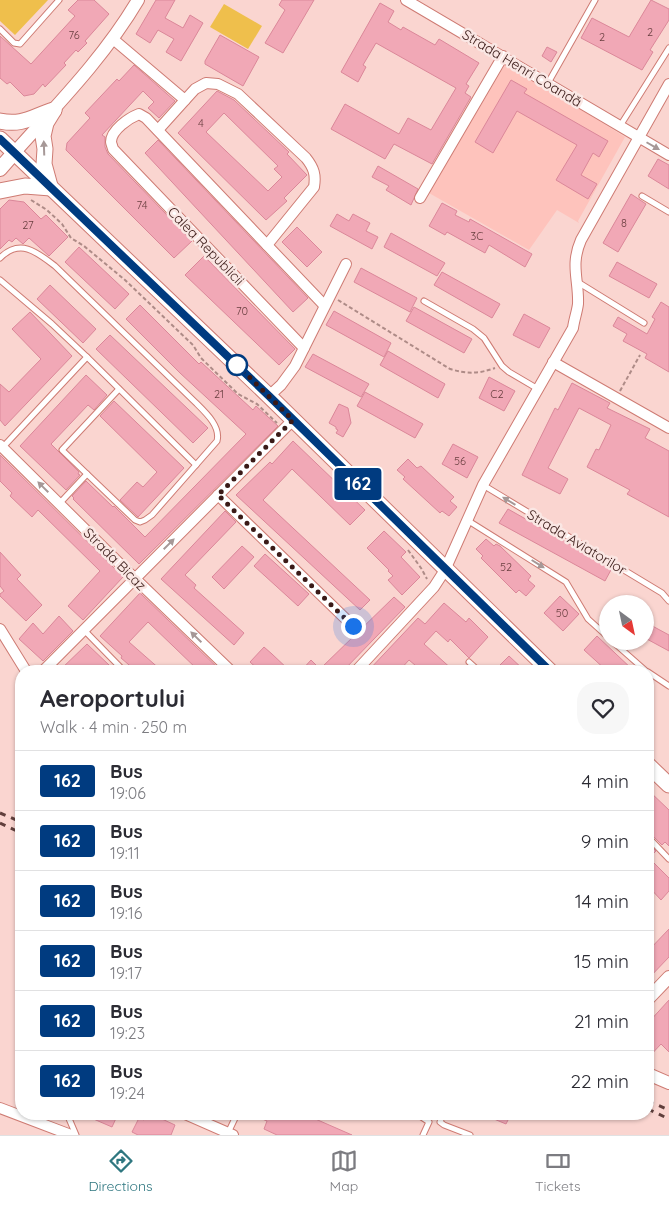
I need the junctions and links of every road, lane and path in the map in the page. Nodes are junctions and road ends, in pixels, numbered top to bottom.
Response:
1 (60, 0) edge
2 (406, 0) edge
3 (595, 0) edge
4 (136, 1) edge
5 (0, 30) edge
6 (113, 39) junction
7 (669, 48) edge
8 (503, 56) junction
9 (548, 83) junction
10 (669, 84) edge
11 (185, 100) junction
12 (54, 110) junction
13 (0, 121) edge
14 (620, 126) junction
15 (158, 130) junction
16 (638, 137) junction
17 (0, 139) edge
18 (14, 153) junction
19 (669, 155) edge
20 (0, 169) edge
21 (51, 188) junction
22 (0, 191) edge
23 (642, 196) dead end
24 (26, 198) dead end
25 (420, 198) dead end
26 (669, 212) edge
27 (267, 245) junction
28 (0, 258) edge
29 (346, 264) dead end
30 (0, 280) edge
31 (575, 280) junction
32 (330, 295) junction
33 (424, 301) dead end
34 (324, 306) junction
35 (644, 323) dead end
36 (304, 348) junction
37 (640, 356) dead end
38 (87, 357) junction
39 (553, 362) junction
40 (502, 366) junction
41 (538, 389) junction
42 (119, 390) junction
43 (269, 396) junction
44 (616, 399) junction
45 (288, 425) junction
46 (669, 428) edge
47 (1, 446) edge
48 (196, 465) junction
49 (87, 474) junction
50 (484, 485) junction
51 (218, 495) junction
52 (60, 504) junction
53 (467, 520) junction
54 (406, 548) dead end
55 (445, 570) junction
56 (135, 578) junction
57 (434, 587) junction
58 (669, 600) edge
59 (353, 626) dead end
60 (0, 629) edge
61 (599, 629) edge
62 (84, 630) junction
63 (622, 650) edge
64 (469, 662) dead end
65 (22, 665) edge
66 (49, 665) edge
67 (118, 665) edge
68 (225, 665) edge
69 (362, 665) edge
70 (472, 665) edge
71 (544, 665) edge
72 (639, 665) edge
73 (654, 676) edge
74 (669, 686) edge
75 (654, 771) edge
76 (669, 785) edge
77 (654, 843) edge
78 (669, 859) edge
79 (669, 977) edge
80 (654, 993) edge
81 (654, 1077) edge
82 (669, 1083) edge
83 (0, 1108) edge
84 (15, 1114) edge
85 (32, 1120) edge
86 (70, 1120) edge
87 (198, 1120) edge
88 (235, 1120) edge
89 (426, 1120) edge
90 (429, 1122) junction
91 (440, 1122) joint
92 (230, 1134) edge
93 (71, 1135) edge
94 (76, 1135) edge
95 (423, 1135) edge
96 (470, 1135) edge

1 - 5 lane
2 - 8 street, Strada Henri Coandă
3 - 9 lane
4 - 6 street
6 - 11 street
6 - 12 street
7 - 14 lane
8 - 9 street, Strada Henri Coandă
8 - 25 street
9 - 14 street, Strada Henri Coandă
10 - 16 street
11 - 15 street
11 - 27 street
12 - 13 main road
12 - 18 street
21 -> 12 main road
14 - 16 street, Strada Henri Coandă
15 - 27 street
15 - 36 street, Calea Republicii
16 -> 19 street
16 - 31 street
17 - 18 main road
18 - 20 main road
18 - 21 main road
21 - 22 main road
21 - 43 main road
23 - 26 lane
24 - 45 path
27 - 34 street
28 - 48 lane
29 - 32 street
30 - 38 lane
31 - 35 lane
31 - 39 street
32 - 34 street
32 - 40 path
33 - 40 lane
34 - 36 street
36 - 43 street
37 - 44 path
38 - 42 lane
38 - 47 lane
39 - 41 street
39 - 44 street
40 - 41 lane
41 - 50 street
42 - 48 lane
42 - 49 lane
43 - 45 main road
44 - 46 street
45 - 51 street
45 - 55 main road
52 -> 47 street, Strada Bicaz
48 - 49 lane
49 - 52 lane
50 - 53 street
58 -> 50 lane, Strada Aviatorilor
56 -> 51 street
51 - 59 street
52 - 56 street, Strada Bicaz
53 - 55 street
53 -> 61 lane
54 - 57 path
55 - 57 street
55 - 71 main road
56 - 62 street
68 -> 56 street, Strada Bicaz
57 - 69 street
60 - 65 street
62 - 66 street
62 - 67 lane
63 - 72 lane
64 - 70 lane
73 - 74 lane
75 - 76 main road
77 - 78 lane
79 - 80 street
81 - 82 street
83 - 84 street
85 - 93 street
86 - 94 lane
87 - 92 street
88 - 92 lane
89 - 90 lane
90 - 91 lane
90 - 95 lane
91 - 96 lane

